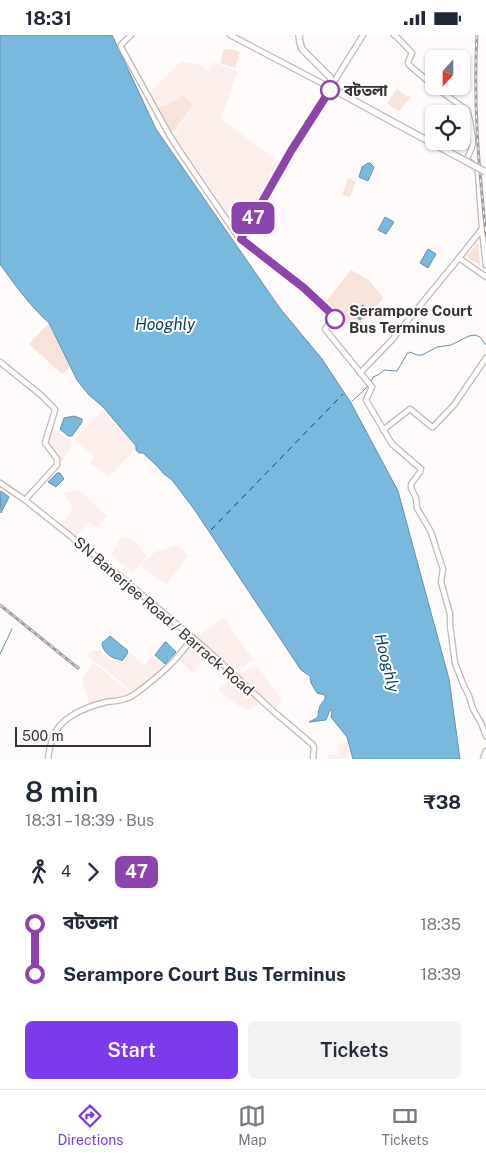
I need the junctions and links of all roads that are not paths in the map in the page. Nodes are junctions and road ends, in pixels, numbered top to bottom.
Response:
1 (132, 35) edge
2 (230, 35) edge
3 (299, 35) edge
4 (363, 35) edge
5 (394, 35) edge
6 (330, 89) junction
7 (486, 172) edge
8 (482, 229) junction
9 (241, 239) junction
10 (459, 258) junction
11 (486, 265) edge
12 (486, 277) edge
13 (486, 358) edge
14 (0, 362) edge
15 (360, 373) junction
16 (383, 430) junction
17 (0, 483) edge
18 (24, 500) junction
19 (193, 638) junction
20 (486, 736) edge
21 (486, 751) edge
22 (48, 759) edge
23 (314, 759) edge
24 (483, 759) edge

1 - 9 street
2 - 6 street
3 - 6 main road
4 - 6 street
5 - 8 street
6 - 7 main road, bridge
6 - 9 street
8 - 10 street
8 - 11 street
9 - 15 street
10 - 12 street
10 - 15 street
13 - 16 street
14 - 18 street
15 - 16 street
16 - 20 street
17 - 18 street, SN Banerjee Road / Barrack Road
18 - 19 street, SN Banerjee Road / Barrack Road
19 - 22 street
19 - 23 street, SN Banerjee Road / Barrack Road
21 - 24 street

